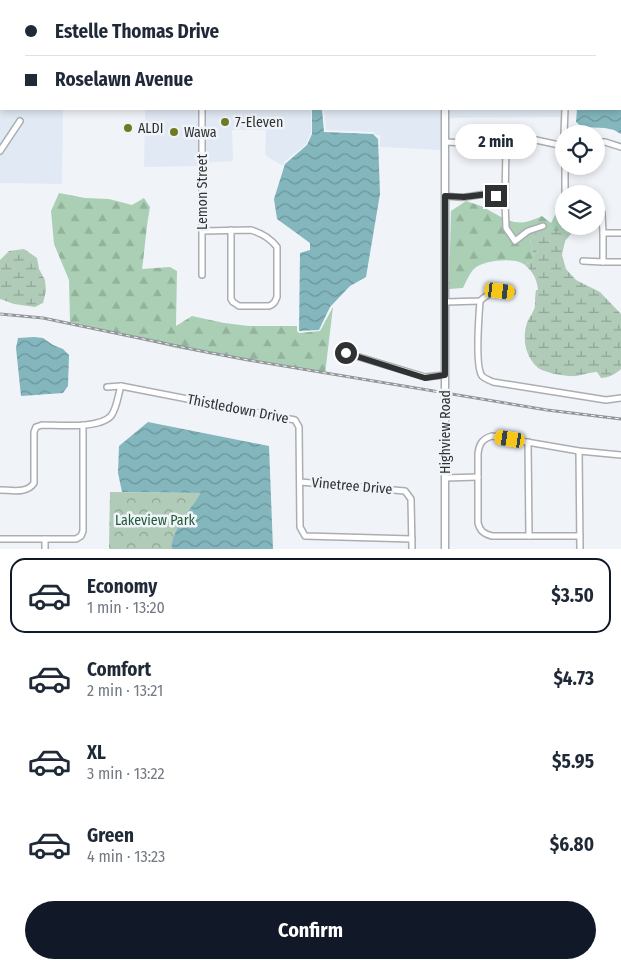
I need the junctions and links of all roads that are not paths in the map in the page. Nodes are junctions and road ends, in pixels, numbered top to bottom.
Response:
1 (202, 110) edge
2 (445, 110) edge
3 (565, 110) edge
4 (20, 121) dead end
5 (564, 125) edge
6 (445, 142) junction
7 (605, 142) edge
8 (555, 144) edge
9 (506, 147) junction
10 (621, 147) edge
11 (0, 151) edge
12 (445, 196) junction
13 (505, 202) junction
14 (543, 226) dead end
15 (231, 230) junction
16 (202, 231) junction
17 (605, 233) edge
18 (621, 233) edge
19 (603, 235) edge
20 (583, 262) dead end
21 (603, 262) junction
22 (621, 262) edge
23 (202, 275) dead end
24 (512, 292) dead end
25 (480, 301) junction
26 (445, 302) junction
27 (346, 353) dead end
28 (445, 375) junction
29 (107, 386) dead end
30 (121, 386) junction
31 (621, 398) edge
32 (83, 425) junction
33 (528, 442) junction
34 (579, 451) junction
35 (621, 455) edge
36 (478, 477) junction
37 (445, 478) junction
38 (300, 482) junction
39 (0, 490) edge
40 (529, 536) junction
41 (580, 536) junction
42 (0, 539) edge
43 (45, 539) junction
44 (412, 539) junction
45 (446, 548) edge
46 (45, 549) edge
47 (412, 549) edge
48 (580, 549) edge

1 - 16 street, Lemon Street
2 - 6 street, Highview Road
3 - 5 street
4 - 11 street
6 - 9 street
6 - 12 street, Highview Road
7 - 10 street
8 - 9 street
9 - 13 street
12 - 13 street
12 - 26 street, Highview Road
13 - 14 street
15 - 15 street
15 - 16 street
16 - 23 street, Lemon Street
17 - 18 street
19 - 21 street
20 - 21 street
21 - 22 street
24 - 25 street
25 - 26 street
25 - 31 street
26 - 28 street, Highview Road
27 - 28 street
28 - 37 street, Highview Road
29 - 30 street, Thistledown Drive
30 - 32 street
30 - 38 street, Thistledown Drive
32 - 39 street
32 - 43 street
33 - 34 street
33 - 36 street
33 - 40 street
34 - 35 street
34 - 41 street
36 - 37 street
36 - 40 street
37 - 45 street, Highview Road
38 - 44 street, Vinetree Drive
38 - 44 street, Thistledown Drive
40 - 41 street
41 - 48 street
42 - 43 street
43 - 46 street
44 - 47 street, Vinetree Drive

